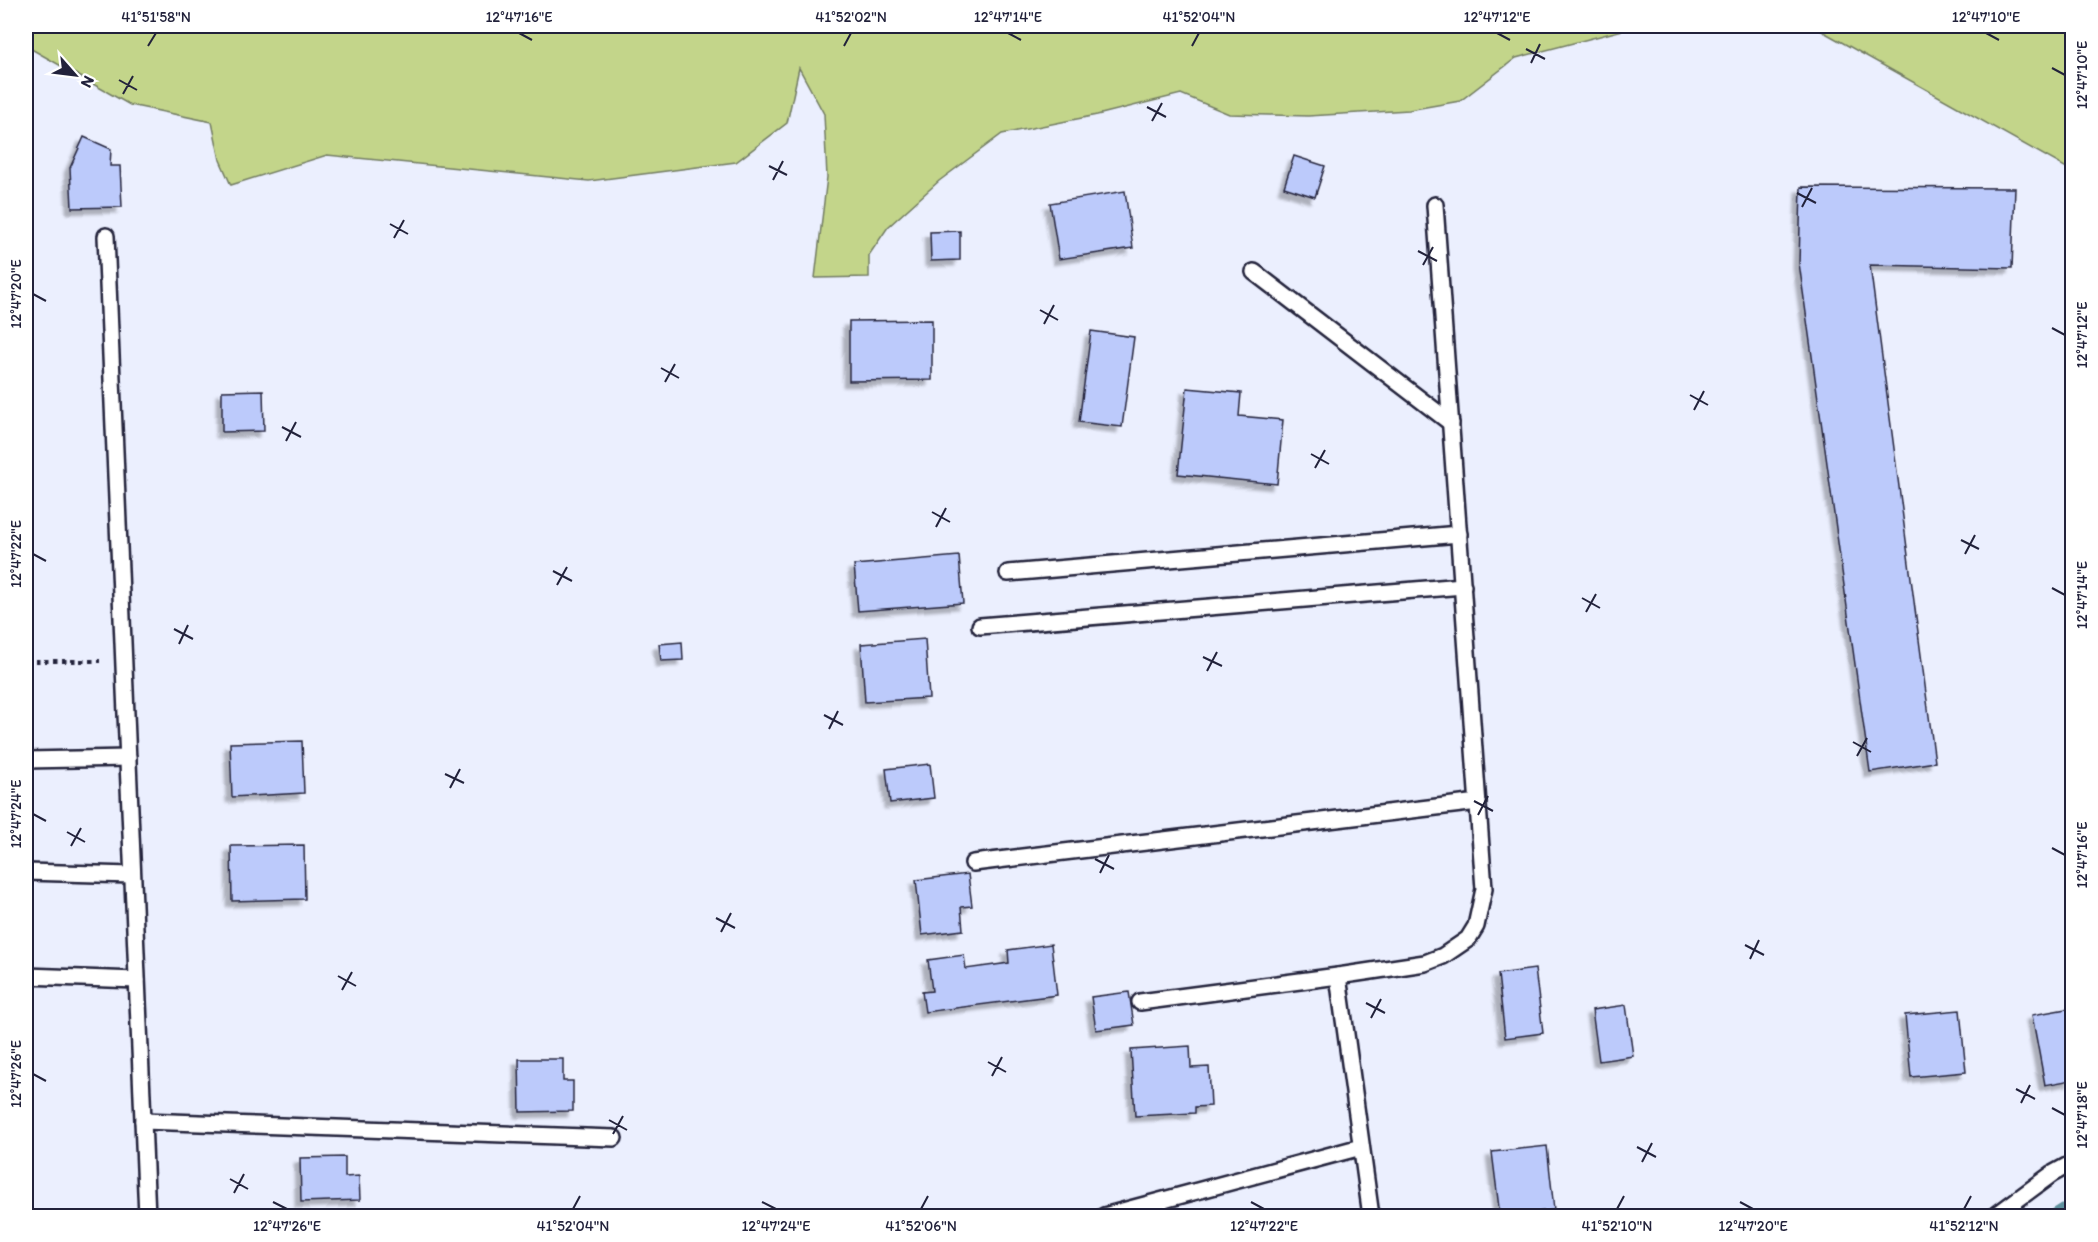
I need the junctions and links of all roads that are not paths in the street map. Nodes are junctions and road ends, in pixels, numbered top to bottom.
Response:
1 (1435, 205) dead end
2 (106, 236) dead end
3 (1254, 272) dead end
4 (1451, 423) junction
5 (1459, 534) junction
6 (1008, 573) dead end
7 (1463, 586) junction
8 (980, 626) dead end
9 (128, 758) junction
10 (26, 760) edge
11 (1478, 802) junction
12 (973, 863) dead end
13 (26, 872) edge
14 (132, 874) junction
15 (26, 976) edge
16 (1338, 976) junction
17 (137, 980) junction
18 (1140, 1002) dead end
19 (143, 1121) junction
20 (614, 1138) dead end
21 (1361, 1147) junction
22 (2073, 1163) edge
23 (147, 1216) edge
24 (1104, 1216) edge
25 (1371, 1216) edge
26 (1995, 1216) edge

1 - 4 lane
2 - 9 lane
3 - 4 lane
4 - 5 lane
5 - 6 lane
5 - 7 lane
7 - 8 lane
7 - 11 lane
9 - 10 lane
9 - 14 lane
11 - 12 lane
11 - 16 lane
13 - 14 lane
14 - 17 lane
15 - 17 lane
16 - 18 lane
16 - 21 lane
17 - 19 lane
19 - 20 lane
19 - 23 lane
21 - 24 lane
21 - 25 lane
22 - 26 lane

